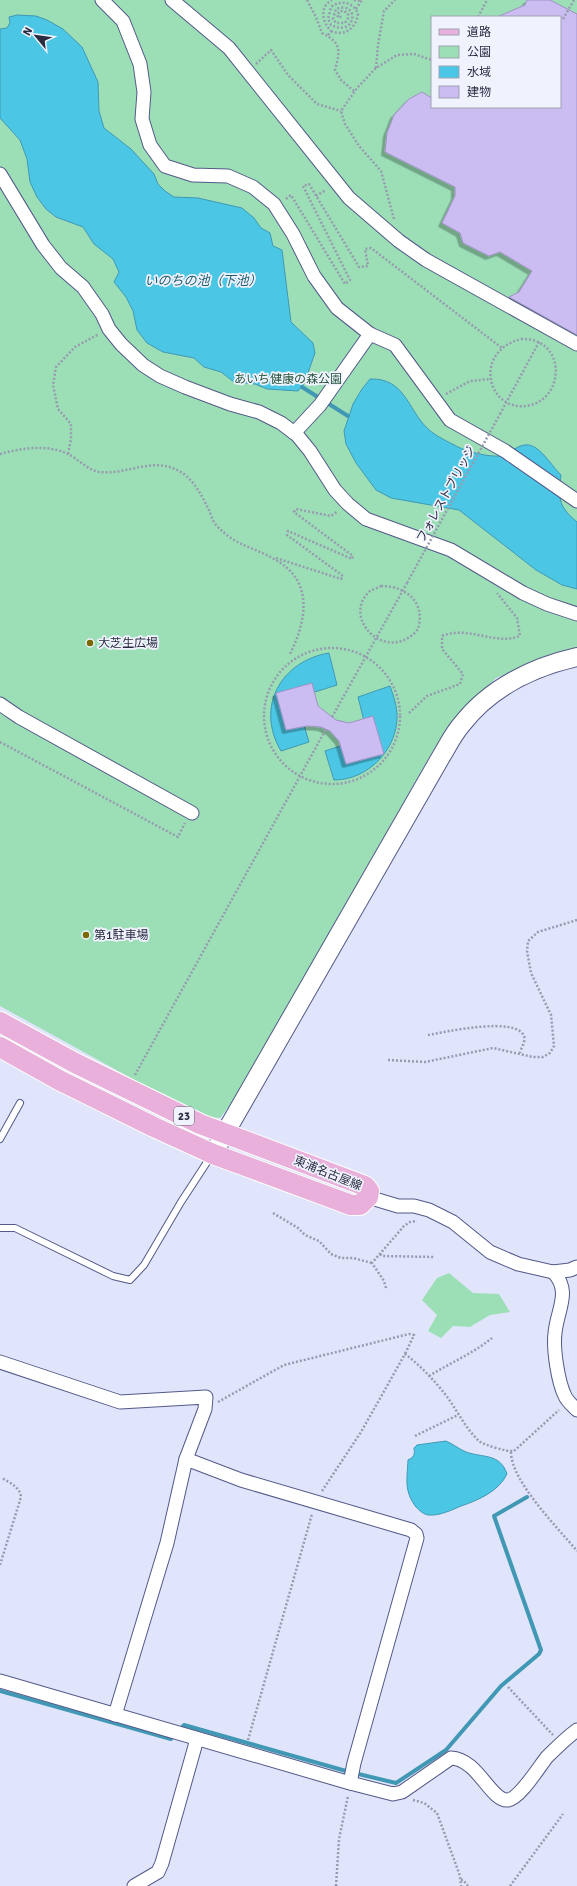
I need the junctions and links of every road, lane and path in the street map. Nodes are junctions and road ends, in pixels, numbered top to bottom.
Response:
1 (102, 0) edge
2 (172, 0) edge
3 (307, 0) edge
4 (332, 0) edge
5 (354, 0) edge
6 (361, 0) edge
7 (394, 0) edge
8 (487, 0) edge
9 (574, 0) edge
10 (356, 9) junction
11 (342, 16) dead end
12 (479, 16) edge
13 (563, 19) dead end
14 (331, 31) junction
15 (328, 36) junction
16 (431, 60) edge
17 (376, 68) junction
18 (248, 71) junction
19 (354, 91) junction
20 (341, 111) junction
21 (0, 174) edge
22 (289, 205) dead end
23 (399, 241) junction
24 (547, 328) junction
25 (109, 329) junction
26 (370, 334) junction
27 (539, 343) junction
28 (577, 344) edge
29 (502, 348) junction
30 (491, 379) junction
31 (435, 400) junction
32 (507, 402) junction
33 (294, 433) junction
34 (0, 454) edge
35 (68, 454) junction
36 (577, 500) edge
37 (348, 504) junction
38 (264, 555) junction
39 (488, 572) junction
40 (403, 590) junction
41 (577, 614) edge
42 (376, 638) junction
43 (290, 654) dead end
44 (366, 656) junction
45 (577, 657) edge
46 (0, 704) edge
47 (409, 713) dead end
48 (332, 717) dead end
49 (326, 729) dead end
50 (0, 742) edge
51 (300, 776) junction
52 (192, 812) joint
53 (577, 920) edge
54 (0, 1022) edge
55 (428, 1035) dead end
56 (0, 1047) edge
57 (520, 1053) junction
58 (388, 1060) dead end
59 (133, 1079) dead end
60 (20, 1103) dead end
61 (225, 1133) junction
62 (0, 1139) edge
63 (213, 1154) junction
64 (368, 1197) junction
65 (273, 1213) dead end
66 (441, 1216) junction
67 (0, 1228) edge
68 (380, 1254) junction
69 (435, 1257) dead end
70 (372, 1263) junction
71 (577, 1267) edge
72 (553, 1272) junction
73 (386, 1288) dead end
74 (492, 1338) dead end
75 (405, 1354) junction
76 (0, 1362) edge
77 (429, 1376) junction
78 (573, 1406) edge
79 (205, 1408) junction
80 (458, 1415) junction
81 (415, 1436) dead end
82 (511, 1452) junction
83 (186, 1459) junction
84 (2, 1478) dead end
85 (316, 1502) junction
86 (577, 1551) edge
87 (0, 1565) edge
88 (0, 1681) edge
89 (508, 1687) dead end
90 (115, 1715) junction
91 (577, 1730) edge
92 (197, 1739) junction
93 (561, 1744) junction
94 (244, 1752) junction
95 (350, 1783) junction
96 (402, 1792) junction
97 (563, 1814) dead end
98 (461, 1880) junction
99 (134, 1886) edge
100 (336, 1886) edge
101 (461, 1886) edge
102 (468, 1886) edge
103 (510, 1886) edge

1 - 26 street
2 - 18 street
3 - 15 path
4 - 14 path
5 - 6 path
6 - 10 path
7 - 17 path
8 - 12 path
9 - 13 path
10 - 11 path
10 - 14 path
14 - 15 path
15 - 19 path
16 - 17 path
17 - 19 path
18 - 20 path
18 - 23 street
19 - 20 path
20 - 23 path
21 - 25 street
22 - 29 path
23 - 24 street
24 - 27 path, フォレストブリッジ
24 - 28 street
25 - 33 street
25 - 35 path
26 - 31 street
26 - 33 street
27 - 29 path
27 - 32 path, フォレストブリッジ
27 - 32 path
29 - 30 path
30 - 31 path
30 - 32 path
31 - 36 street
32 - 40 path, フォレストブリッジ, bridge
33 - 37 street
34 - 35 path
35 - 38 path
37 - 38 path
37 - 39 street
38 - 43 path
39 - 41 street
39 - 47 path
40 - 42 path, フォレストブリッジ
40 - 42 path
40 - 42 path
42 - 44 path, フォレストブリッジ
44 - 48 path, フォレストブリッジ
44 - 51 path
44 - 51 path
45 - 61 street
46 - 52 street
49 - 51 path
50 - 52 path
51 - 59 path
53 - 57 path
54 - 61 main road, 東浦名古屋線 / 23
55 - 57 path
56 - 63 main road, 東浦名古屋線 / 23
57 - 58 path
60 - 62 lane
61 - 63 street
61 - 64 main road, 東浦名古屋線 / 23
63 - 64 main road, 東浦名古屋線 / 23
63 - 67 lane
64 - 66 street
65 - 70 path
66 - 68 path
66 - 72 street
68 - 69 path
68 - 70 path
70 - 73 path
71 - 72 street
72 - 78 street
74 - 77 path
75 - 77 path
75 - 79 path
75 - 85 path
76 - 79 street
77 - 80 path
78 - 82 path
79 - 83 street
80 - 81 path
80 - 82 path
82 - 86 path
83 - 85 street
83 - 90 street
84 - 87 path
85 - 94 path
85 - 95 street
88 - 90 street
89 - 93 path
90 - 92 street
91 - 93 street
92 - 94 street
92 - 99 street
93 - 96 street
94 - 95 street
95 - 96 street
95 - 100 path
96 - 98 path
97 - 103 path
98 - 101 path
98 - 102 path

